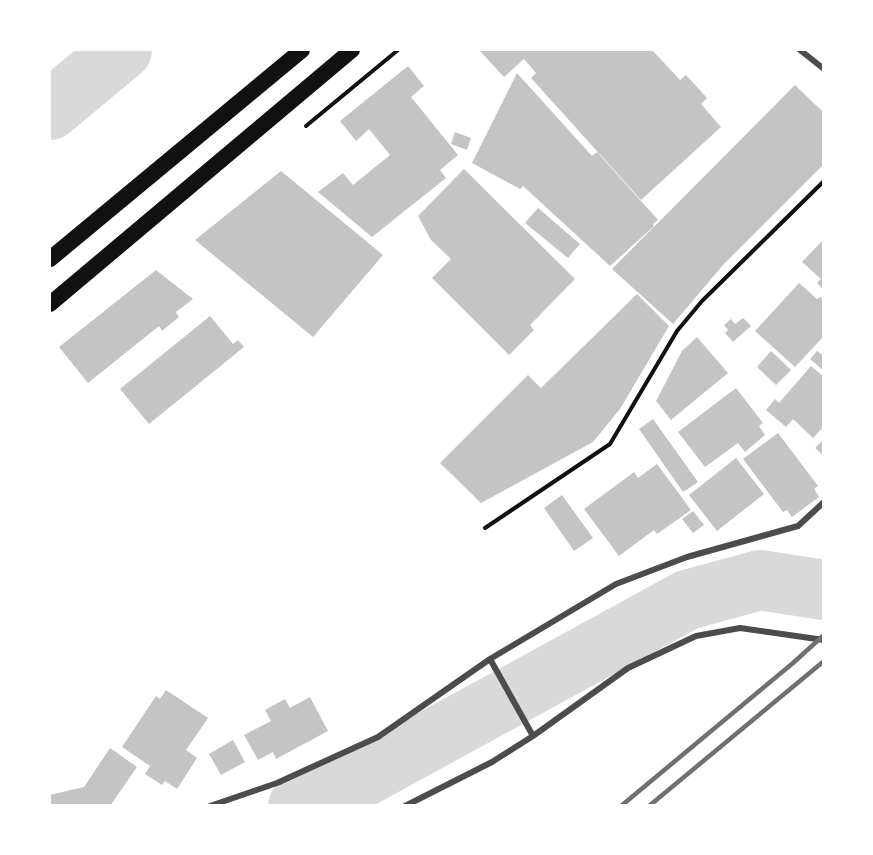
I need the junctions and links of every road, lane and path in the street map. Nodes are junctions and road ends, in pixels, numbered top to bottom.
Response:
1 (302, 50) edge
2 (352, 50) edge
3 (800, 50) edge
4 (824, 69) edge
5 (824, 181) edge
6 (50, 259) edge
7 (50, 304) edge
8 (824, 502) edge
9 (485, 528) dead end
10 (824, 640) edge
11 (490, 659) junction
12 (533, 736) junction
13 (210, 806) edge
14 (405, 806) edge

1 - 6 highway
2 - 7 highway
3 - 4 street
5 - 9 path
8 - 11 street
10 - 12 street
11 - 12 street
11 - 13 street
12 - 14 street

